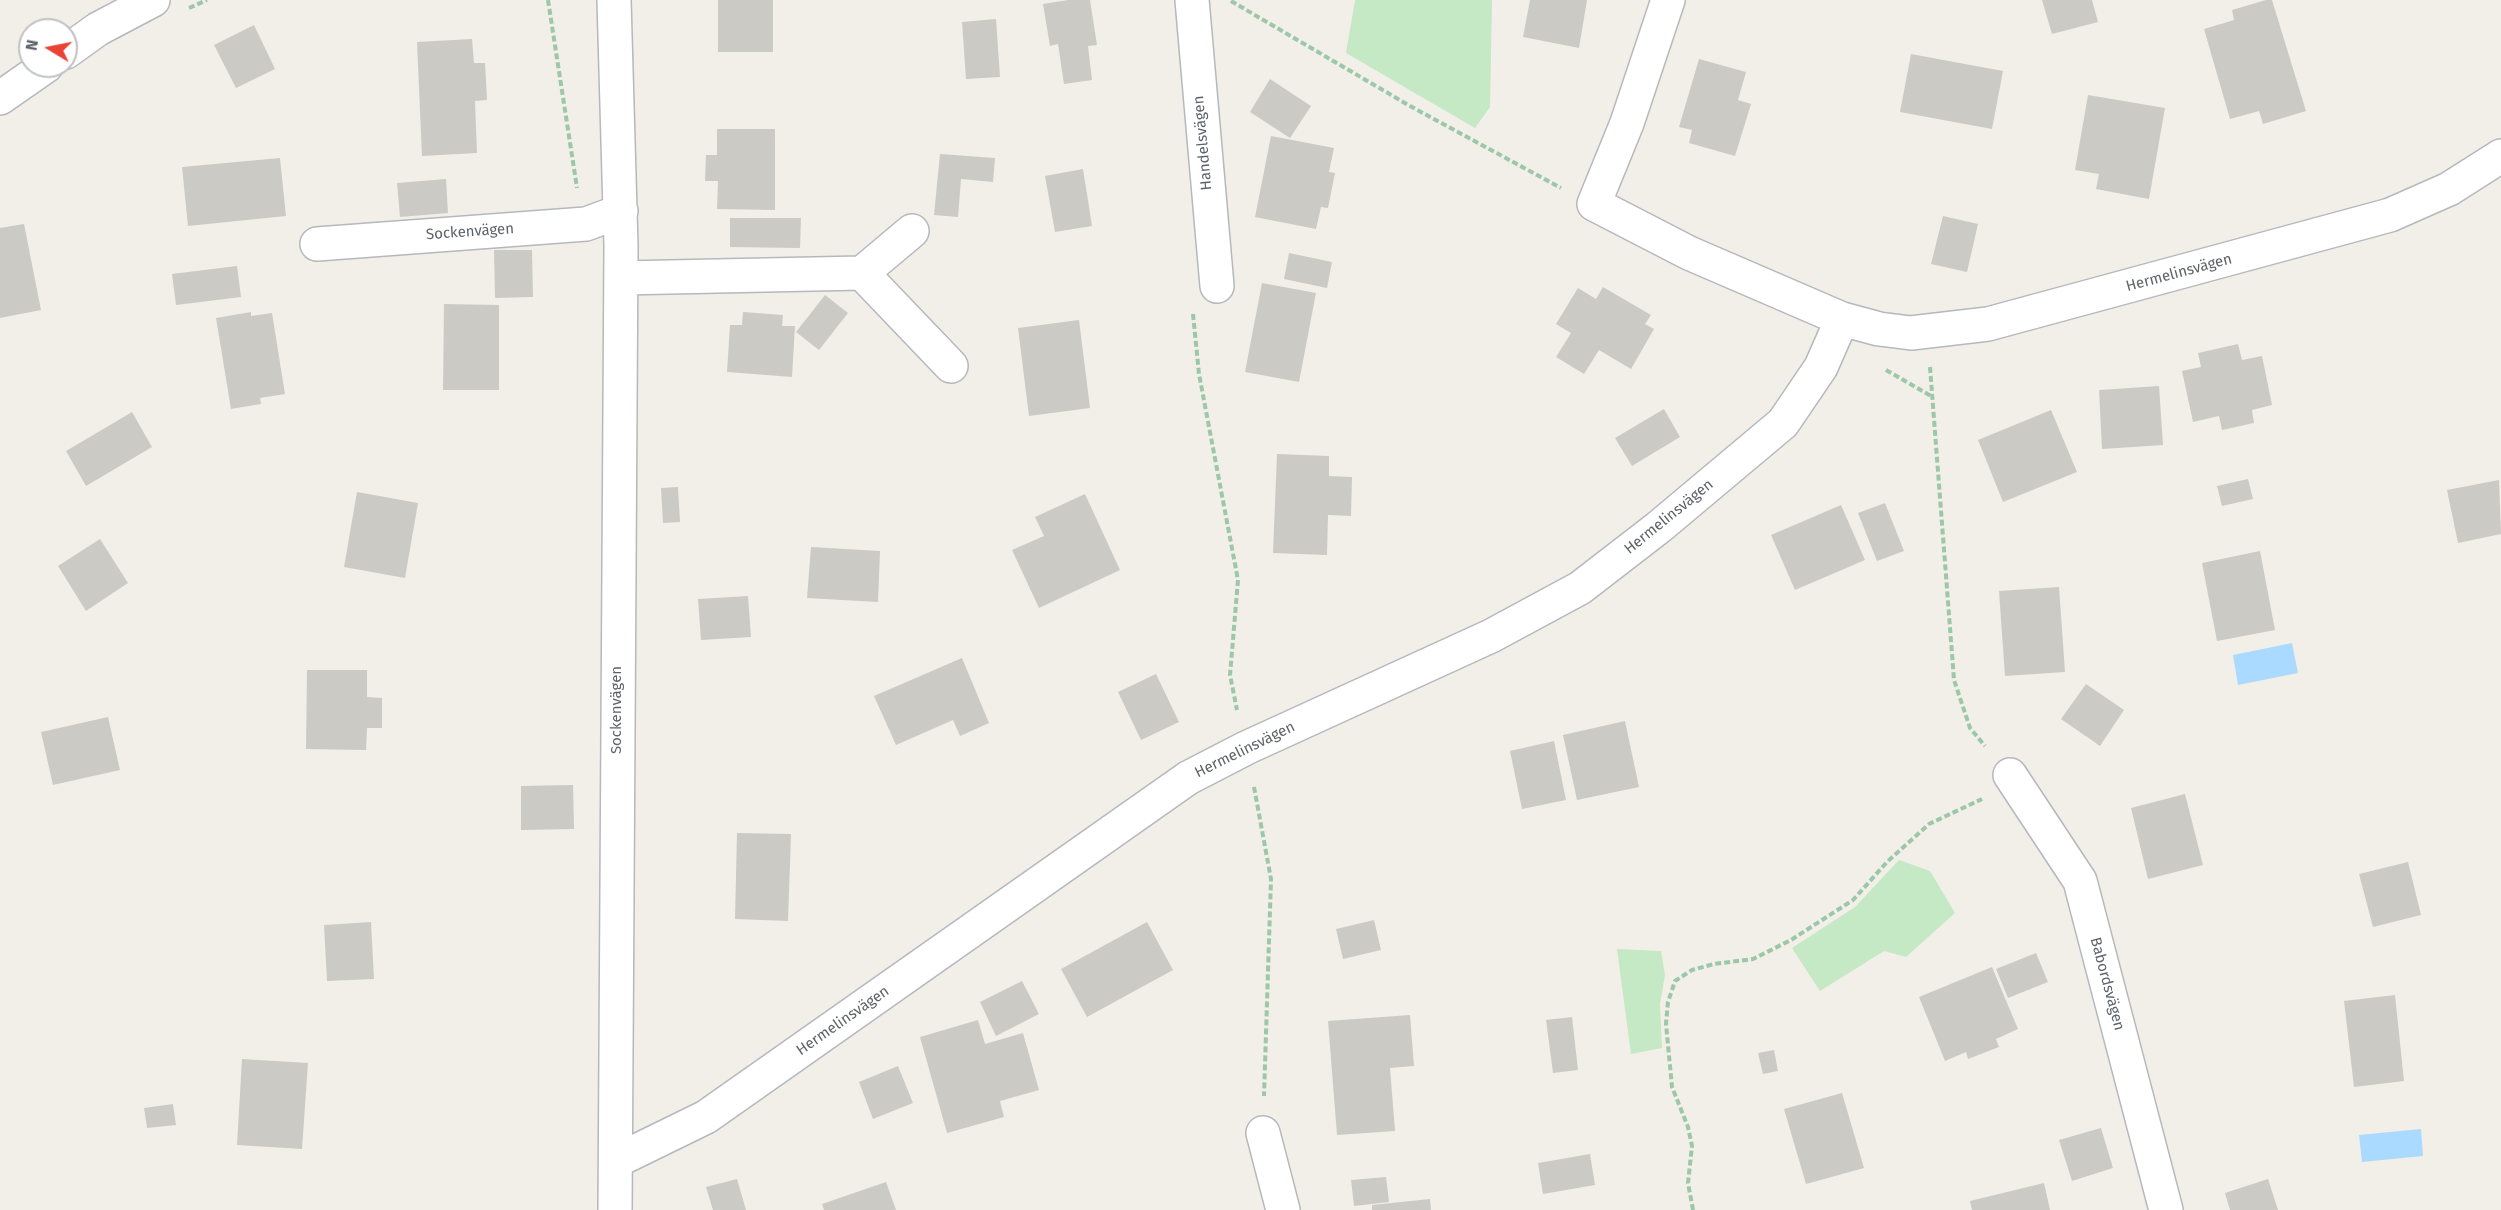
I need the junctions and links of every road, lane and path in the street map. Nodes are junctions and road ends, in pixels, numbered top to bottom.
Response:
1 (153, 0) edge
2 (614, 0) edge
3 (1192, 0) edge
4 (1668, 0) edge
5 (78, 43) edge
6 (23, 78) edge
7 (3, 88) edge
8 (2501, 156) edge
9 (621, 211) junction
10 (912, 231) dead end
11 (317, 244) dead end
12 (862, 273) junction
13 (621, 278) junction
14 (1204, 295) joint
15 (1842, 319) junction
16 (1927, 331) junction
17 (951, 366) dead end
18 (1246, 748) junction
19 (2010, 775) junction
20 (1263, 1133) joint
21 (616, 1161) junction
22 (615, 1210) edge
23 (1283, 1210) edge
24 (1693, 1210) edge
25 (2166, 1210) edge

1 - 5 street
2 - 9 street, Sockenvägen
3 - 14 street, Handelsvägen
4 - 15 street, Hermelinsvägen
6 - 7 street
8 - 16 street, Hermelinsvägen
9 - 11 street, Sockenvägen
9 - 13 street, Sockenvägen
10 - 12 street
12 - 13 street
12 - 17 street
13 - 21 street, Sockenvägen
14 - 18 path
15 - 16 street, Hermelinsvägen
15 - 18 street, Hermelinsvägen
16 - 19 path
18 - 20 path
18 - 21 street, Hermelinsvägen
19 - 24 path
19 - 25 street, Babordsvägen
20 - 23 street
21 - 22 street, Sockenvägen

